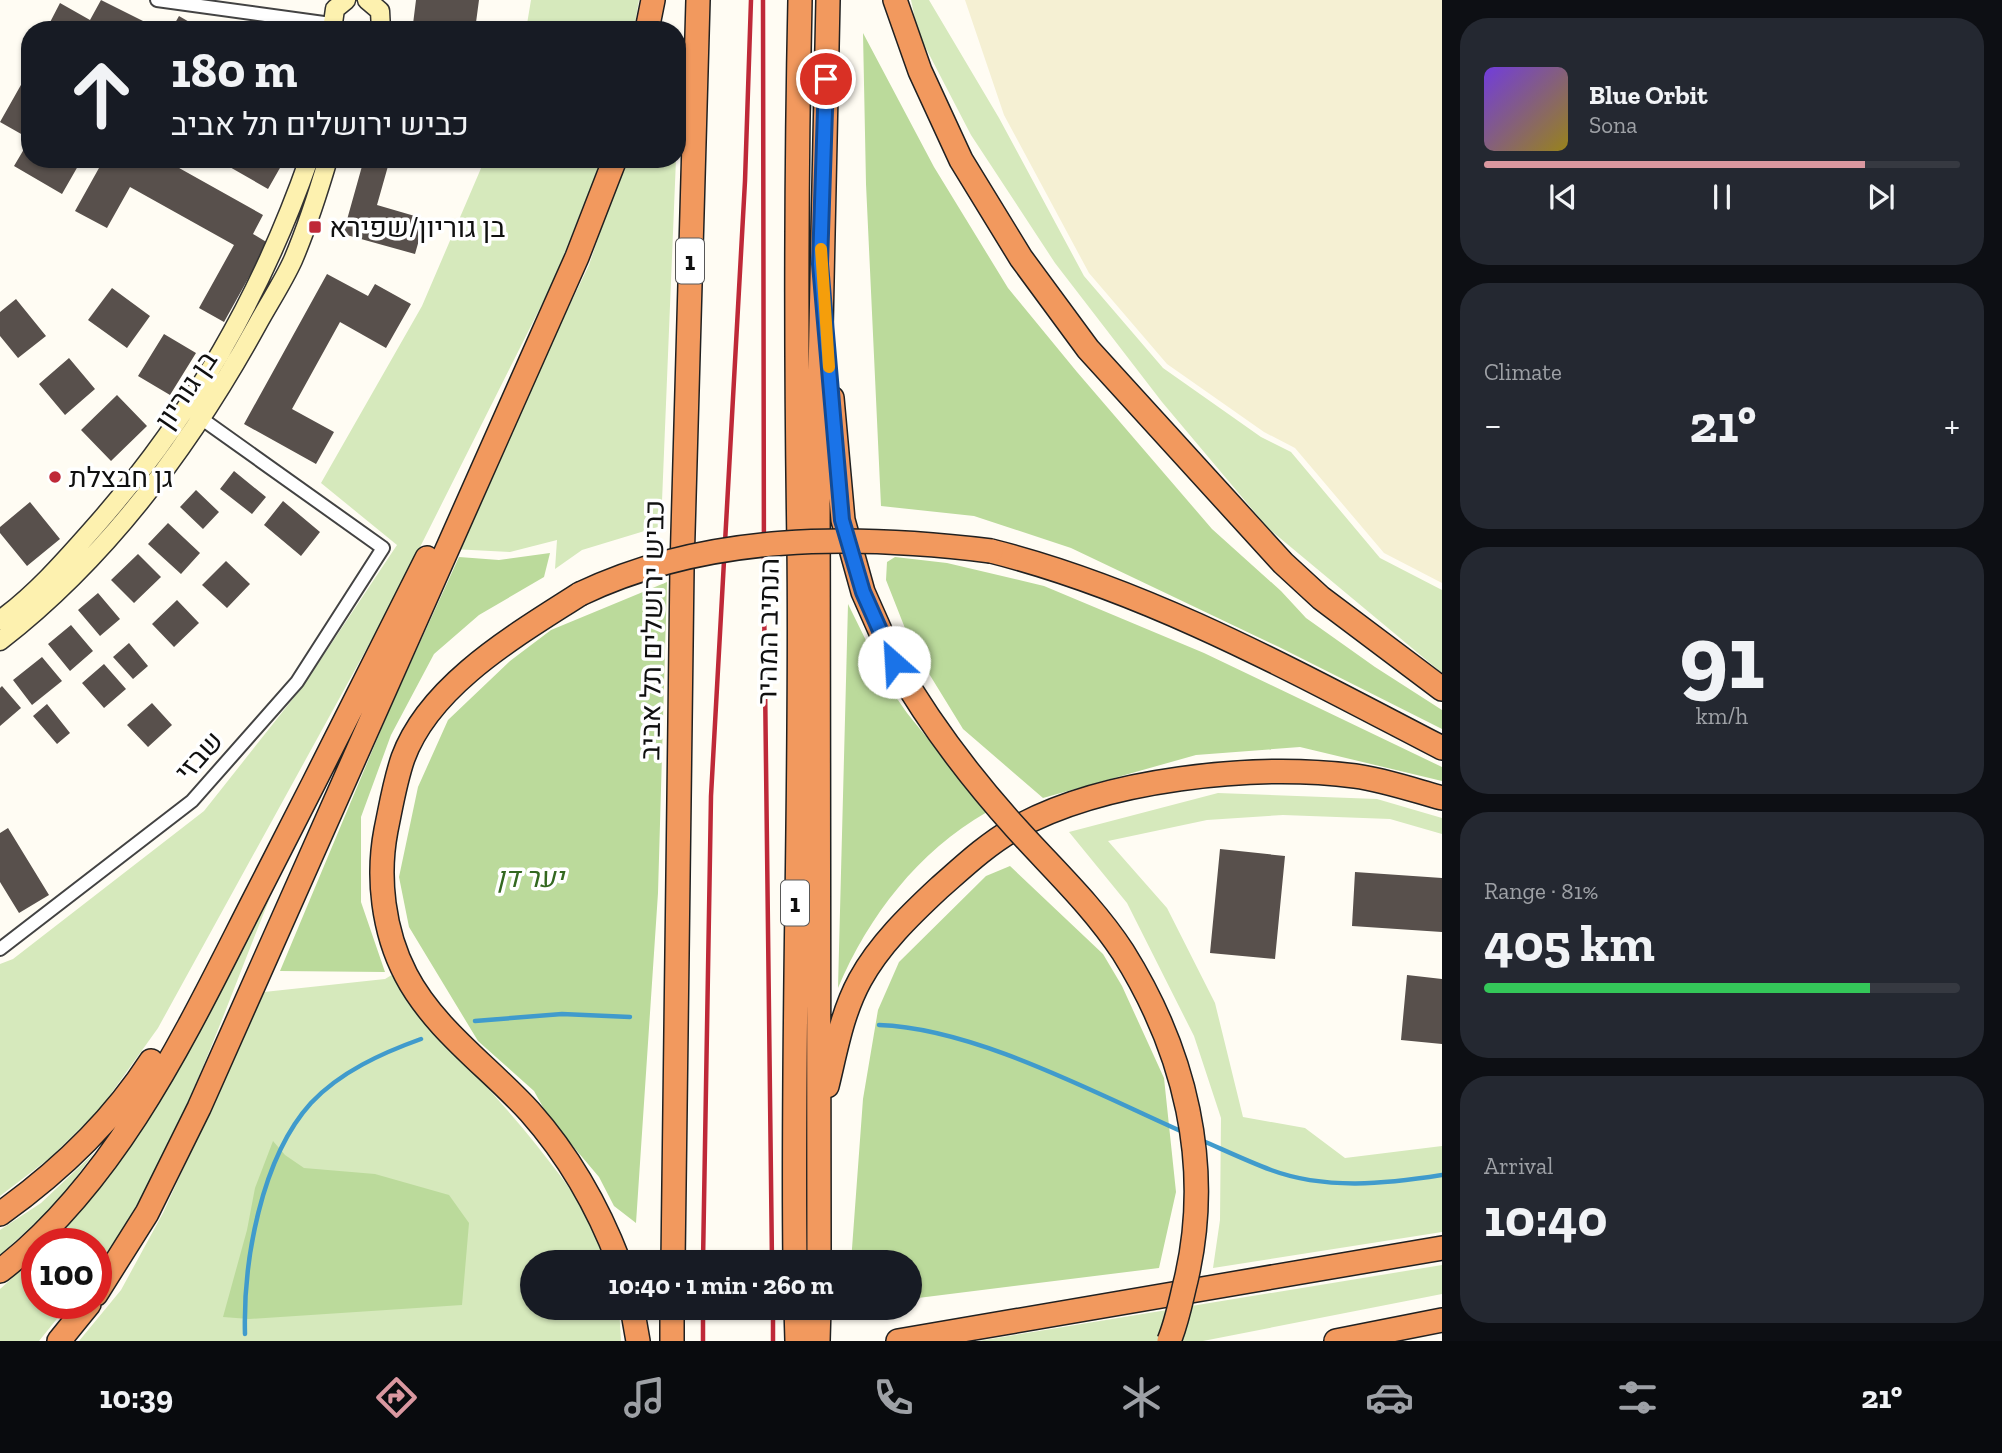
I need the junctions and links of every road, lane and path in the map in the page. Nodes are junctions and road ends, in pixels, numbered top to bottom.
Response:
1 (157, 0) edge
2 (367, 0) edge
3 (653, 0) edge
4 (698, 0) edge
5 (800, 0) edge
6 (828, 0) edge
7 (895, 0) edge
8 (344, 1) edge
9 (293, 21) edge
10 (333, 21) edge
11 (381, 21) edge
12 (649, 21) edge
13 (306, 168) edge
14 (325, 168) edge
15 (611, 168) edge
16 (820, 264) junction
17 (561, 293) junction
18 (194, 413) junction
19 (0, 620) edge
20 (0, 641) edge
21 (1442, 689) edge
22 (1442, 748) edge
23 (308, 796) junction
24 (1442, 797) edge
25 (0, 949) edge
26 (818, 1126) junction
27 (0, 1214) edge
28 (1442, 1248) edge
29 (614, 1250) edge
30 (673, 1250) edge
31 (795, 1250) edge
32 (819, 1250) edge
33 (112, 1269) edge
34 (0, 1271) edge
35 (77, 1319) edge
36 (634, 1320) edge
37 (672, 1320) edge
38 (796, 1320) edge
39 (819, 1320) edge
40 (1442, 1320) edge
41 (59, 1341) edge
42 (638, 1341) edge
43 (672, 1341) edge
44 (797, 1341) edge
45 (818, 1341) edge
46 (898, 1341) edge
47 (1169, 1341) edge
48 (1336, 1341) edge

1 - 9 street
2 - 11 street
3 - 12 highway
4 - 30 highway, כביש ירושלים תל אביב / 1
5 - 31 highway, הנתיב המהיר / 1
6 - 16 highway, 1
7 - 21 highway
8 - 10 street
13 - 18 street, בן גוריון
14 - 18 street, בן גוריון
15 - 17 highway
16 - 26 highway, 1
16 - 47 highway, bridge
17 - 23 highway
17 - 33 highway
18 - 19 street, בן גוריון
18 - 20 street, בן גוריון
18 - 25 street, שבזי
22 - 29 highway, bridge
23 - 27 highway
23 - 34 highway
24 - 26 highway
26 - 32 highway, 1
28 - 46 highway
35 - 41 highway
36 - 42 highway
37 - 43 highway
38 - 44 highway
39 - 45 highway
40 - 48 highway

